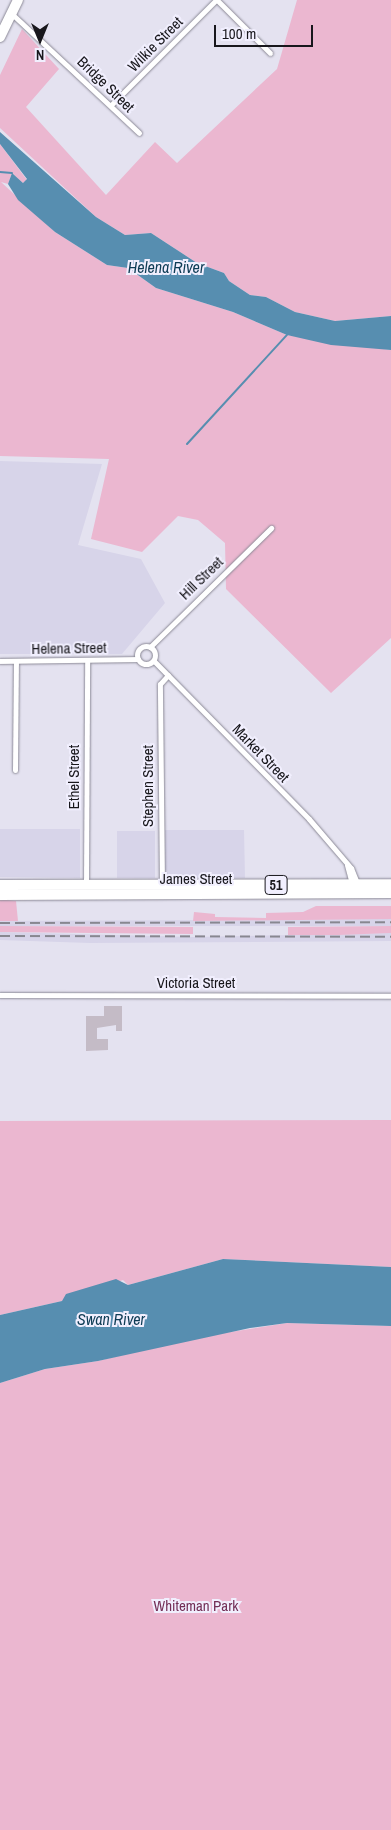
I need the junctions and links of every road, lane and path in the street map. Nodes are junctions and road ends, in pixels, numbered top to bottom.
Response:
1 (18, 0) edge
2 (216, 0) edge
3 (11, 14) junction
4 (0, 37) edge
5 (270, 53) dead end
6 (111, 105) junction
7 (138, 133) dead end
8 (270, 528) dead end
9 (150, 647) junction
10 (138, 659) junction
11 (0, 661) edge
12 (16, 661) junction
13 (87, 661) junction
14 (154, 661) junction
15 (168, 675) junction
16 (15, 770) dead end
17 (162, 884) junction
18 (391, 884) edge
19 (0, 885) edge
20 (274, 885) junction
21 (86, 889) junction
22 (355, 889) junction
23 (174, 893) junction
24 (391, 893) edge
25 (0, 895) edge
26 (317, 895) junction
27 (0, 995) edge
28 (391, 996) edge

1 - 3 highway
2 - 5 street
2 - 6 street, Wilkie Street
3 - 4 highway
3 - 6 street, Bridge Street
6 - 7 street, Bridge Street
8 - 9 street, Hill Street
9 - 10 street
9 - 14 street
10 - 13 street, Helena Street
10 - 14 street
11 - 12 street, Helena Street
12 - 13 street, Helena Street
12 - 16 street
13 - 21 street, Ethel Street
14 - 15 street, Market Street
15 - 17 street, Stephen Street
15 - 22 street, Market Street
17 - 20 highway, James Street / 51
17 - 21 highway, James Street / 51
17 - 23 street
18 - 22 highway, James Street / 51
19 - 21 highway, James Street / 51
20 - 22 highway, James Street / 51
20 - 26 highway
21 - 23 highway, James Street / 51
21 - 25 highway, James Street / 51
22 - 24 highway, James Street / 51
22 - 26 highway, James Street / 51
23 - 26 highway, James Street / 51
27 - 28 street, Victoria Street

